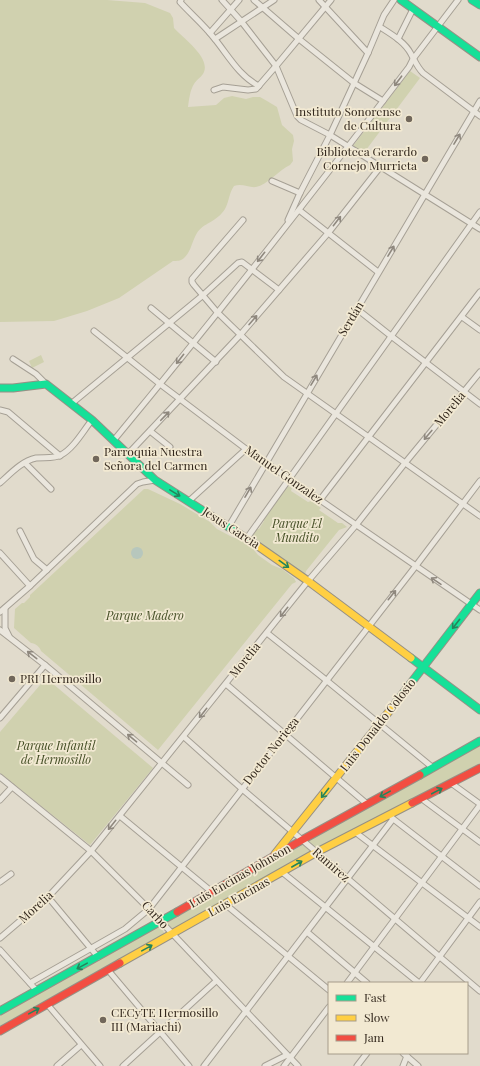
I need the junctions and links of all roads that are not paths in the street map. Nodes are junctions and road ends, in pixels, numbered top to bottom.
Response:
1 (222, 0) edge
2 (239, 0) edge
3 (254, 0) edge
4 (274, 0) edge
5 (319, 0) edge
6 (331, 0) edge
7 (394, 0) edge
8 (401, 0) edge
9 (458, 0) edge
10 (472, 0) edge
11 (180, 1) edge
12 (480, 5) edge
13 (263, 7) junction
14 (326, 7) junction
15 (413, 9) junction
16 (231, 10) junction
17 (241, 22) junction
18 (380, 27) junction
19 (438, 27) junction
20 (210, 33) junction
21 (215, 39) junction
22 (299, 39) junction
23 (398, 39) junction
24 (368, 53) junction
25 (480, 57) edge
26 (414, 59) junction
27 (276, 66) junction
28 (354, 83) junction
29 (259, 86) junction
30 (214, 90) dead end
31 (383, 101) junction
32 (480, 101) edge
33 (473, 112) junction
34 (480, 116) edge
35 (330, 135) junction
36 (348, 147) junction
37 (380, 166) junction
38 (272, 181) dead end
39 (300, 193) junction
40 (424, 194) junction
41 (299, 210) junction
42 (480, 212) edge
43 (243, 220) dead end
44 (472, 224) junction
45 (285, 227) junction
46 (480, 229) edge
47 (329, 232) junction
48 (252, 269) junction
49 (378, 272) junction
50 (279, 290) junction
51 (480, 292) edge
52 (202, 296) junction
53 (151, 308) dead end
54 (357, 309) junction
55 (217, 312) junction
56 (462, 317) junction
57 (170, 324) junction
58 (480, 330) edge
59 (94, 331) dead end
60 (241, 334) junction
61 (391, 336) junction
62 (192, 344) junction
63 (127, 358) junction
64 (13, 359) dead end
65 (216, 362) junction
66 (426, 363) junction
67 (480, 372) edge
68 (46, 384) junction
69 (160, 384) junction
70 (0, 388) edge
71 (464, 392) junction
72 (307, 393) junction
73 (180, 400) junction
74 (71, 404) junction
75 (480, 404) edge
76 (0, 410) edge
77 (336, 413) junction
78 (92, 420) junction
79 (150, 431) junction
80 (369, 436) junction
81 (114, 440) junction
82 (170, 447) dead end
83 (246, 449) junction
84 (128, 454) junction
85 (60, 456) junction
86 (25, 463) junction
87 (265, 463) junction
88 (405, 463) junction
89 (289, 479) junction
90 (155, 480) junction
91 (480, 481) edge
92 (0, 483) edge
93 (51, 489) dead end
94 (320, 500) junction
95 (189, 501) junction
96 (463, 503) junction
97 (480, 516) edge
98 (356, 525) junction
99 (229, 526) junction
100 (20, 531) dead end
101 (247, 538) junction
102 (0, 553) edge
103 (415, 566) junction
104 (47, 570) junction
105 (308, 581) junction
106 (30, 586) junction
107 (480, 593) edge
108 (471, 604) junction
109 (5, 608) junction
110 (480, 610) edge
111 (0, 612) edge
112 (368, 626) junction
113 (0, 630) edge
114 (267, 633) junction
115 (11, 638) junction
116 (45, 665) junction
117 (423, 667) junction
118 (326, 680) junction
119 (226, 684) junction
120 (479, 708) edge
121 (0, 718) edge
122 (379, 724) junction
123 (284, 735) junction
124 (184, 737) junction
125 (480, 741) edge
126 (162, 763) junction
127 (432, 767) junction
128 (480, 768) edge
129 (0, 777) edge
130 (336, 778) junction
131 (452, 783) junction
132 (188, 785) dead end
133 (12, 787) junction
134 (241, 788) junction
135 (422, 799) junction
136 (0, 800) edge
137 (368, 804) junction
138 (480, 804) edge
139 (120, 816) junction
140 (390, 817) junction
141 (462, 828) junction
142 (355, 832) junction
143 (294, 833) junction
144 (302, 840) junction
145 (480, 842) edge
146 (373, 846) junction
147 (91, 852) junction
148 (317, 852) junction
149 (274, 856) junction
150 (441, 856) junction
151 (180, 867) junction
152 (282, 872) junction
153 (11, 874) dead end
154 (348, 879) junction
155 (0, 882) edge
156 (422, 883) junction
157 (480, 886) edge
158 (212, 892) junction
159 (48, 897) junction
160 (480, 902) edge
161 (225, 904) junction
162 (326, 908) junction
163 (149, 909) junction
164 (468, 918) junction
165 (395, 919) junction
166 (161, 922) junction
167 (480, 926) edge
168 (125, 930) junction
169 (307, 932) junction
170 (172, 934) junction
171 (0, 938) edge
172 (131, 939) junction
173 (374, 947) junction
174 (91, 949) junction
175 (0, 950) edge
176 (289, 956) junction
177 (98, 957) junction
178 (439, 957) junction
179 (108, 970) junction
180 (355, 973) junction
181 (216, 981) junction
182 (348, 982) edge
183 (366, 982) edge
184 (418, 982) edge
185 (420, 982) edge
186 (30, 983) junction
187 (328, 989) edge
188 (37, 991) junction
189 (480, 991) edge
190 (47, 1004) junction
191 (328, 1008) edge
192 (0, 1011) edge
193 (246, 1012) junction
194 (0, 1031) edge
195 (160, 1032) junction
196 (81, 1045) junction
197 (366, 1054) edge
198 (405, 1055) edge
199 (289, 1056) junction
200 (57, 1066) edge
201 (100, 1066) edge
202 (123, 1066) edge
203 (189, 1066) edge
204 (204, 1066) edge
205 (265, 1066) edge
206 (284, 1066) edge
207 (298, 1066) edge
208 (357, 1066) edge
209 (403, 1066) edge
210 (418, 1066) edge

1 - 16 street
2 - 16 street
3 - 13 street
4 - 13 street
5 - 14 street
6 - 14 street
7 - 18 street
8 - 15 main road
9 - 19 street
10 - 12 main road
11 - 20 street
13 - 17 street
13 - 22 street
14 - 22 street
14 - 24 street
15 - 19 main road
15 - 23 street
16 - 17 street
16 - 20 street
17 - 21 street
17 - 27 street
18 - 23 street
18 - 24 street
19 - 25 main road
19 - 26 street
20 - 21 street
21 - 29 street
22 - 27 street
22 - 28 street
23 - 26 street
24 - 28 street
26 -> 31 street
26 - 33 street
27 - 29 street
27 - 35 street
28 - 31 street
28 - 35 street
29 - 30 street
31 - 36 street
32 - 33 street, Serdán
33 - 34 street
40 -> 33 street, Serdán
35 - 36 street
35 - 39 street
36 - 37 street
36 - 41 street
37 - 40 street
47 -> 37 street
38 - 39 street
39 - 45 street
40 - 44 street
49 -> 40 street, Serdán
41 - 45 street
41 - 47 street
42 - 44 street
43 - 52 street
44 - 46 street
44 - 61 street
45 -> 48 street
47 - 49 street
47 - 50 street
48 - 50 street
48 - 52 street
48 - 55 street
49 - 54 street, Serdán
60 -> 50 street
51 - 56 street
52 - 55 street
52 - 57 street
53 - 57 street
54 - 61 street
72 -> 54 street, Serdán
55 - 60 street
55 - 62 street
56 - 58 street
56 - 66 street
57 - 62 street
57 - 63 street
59 - 63 street, Manuel Gonzalez
60 - 65 street
60 - 72 street
61 - 66 street
61 - 77 street
62 - 65 street
62 -> 69 street
63 - 69 street, Manuel Gonzalez
63 - 74 street
64 - 68 street
65 - 73 street
66 - 71 street
66 - 80 street
67 - 71 street, Morelia
68 - 70 main road
68 - 74 main road, Jesus Garcia
69 - 73 street, Manuel Gonzalez
69 - 81 street
71 - 75 street
71 -> 88 street, Morelia
72 - 77 street
72 - 87 street, Serdán
79 -> 73 street
73 - 83 street, Manuel Gonzalez
74 - 78 main road, Jesus Garcia
76 - 85 street
77 - 80 street
77 - 89 street
78 - 81 main road, Jesus Garcia
78 - 85 street
79 - 82 street
79 - 84 street
80 - 88 street
80 - 94 street
81 - 84 main road, Jesus Garcia
83 - 87 street, Manuel Gonzalez
83 - 95 street
84 - 90 main road, Jesus Garcia
85 - 86 street
86 - 92 street
86 - 93 street
87 - 89 street, Manuel Gonzalez
99 -> 87 street, Serdán
88 - 96 street
88 - 98 street, Morelia
89 - 94 street, Manuel Gonzalez
89 - 101 street
90 -> 95 main road, Jesus Garcia
90 - 104 street
91 - 96 street, Doctor Noriega
94 - 98 street, Manuel Gonzalez
95 - 99 main road, Jesus Garcia
96 - 97 street
96 - 103 street, Doctor Noriega
98 - 103 street, Manuel Gonzalez
98 - 105 street, Morelia
99 - 101 main road, Jesus Garcia
100 - 104 street
101 -> 105 main road, Jesus Garcia
102 - 106 street
108 -> 103 street, Manuel Gonzalez
112 -> 103 street, Doctor Noriega
104 - 106 street
105 - 112 main road, Jesus Garcia
105 -> 114 street, Morelia
106 - 109 street
107 - 108 main road, Luis Donaldo Colosio
108 - 110 street, Manuel Gonzalez
108 -> 117 main road, Luis Donaldo Colosio
109 - 111 street
109 - 115 street
112 - 117 main road, Jesus Garcia
112 - 118 street, Doctor Noriega
113 - 115 street
114 - 118 street
114 - 119 street, Morelia
116 -> 115 street
116 - 121 street
126 -> 116 street
117 - 120 main road, Jesus Garcia
117 - 122 main road, Luis Donaldo Colosio
118 - 122 street
118 - 123 street, Doctor Noriega
119 - 123 street
119 -> 124 street, Morelia
122 - 127 street
122 - 130 main road, Luis Donaldo Colosio
123 - 130 street
123 - 134 street, Doctor Noriega
124 - 126 street, Morelia
124 - 134 street, Ramirez
125 - 127 main road, Luis Encinas Johnson
126 - 132 street
126 - 139 street, Morelia
127 -> 137 main road, Luis Encinas Johnson
128 - 131 main road, Luis Encinas
129 - 133 street, Carbo
130 - 137 street
130 -> 143 main road, Luis Donaldo Colosio
135 -> 131 main road, Luis Encinas
131 - 138 street
133 - 136 street
133 - 147 street, Carbo
134 - 143 street, Ramirez
134 - 151 street, Doctor Noriega
135 - 140 main road, Luis Encinas
135 - 141 street
137 - 144 main road, Luis Encinas Johnson
138 - 141 street
139 -> 147 street, Morelia
139 - 151 street
140 - 142 main road, Luis Encinas
140 - 146 street
140 - 150 street
141 - 145 street
141 - 150 street
142 - 146 street
142 - 148 main road, Luis Encinas
143 - 144 street, Ramirez
143 - 149 main road, Luis Donaldo Colosio
144 - 148 street, Ramirez
144 - 149 main road, Luis Encinas Johnson
146 - 154 street
146 - 156 street
147 - 159 street, Morelia
147 - 163 street, Carbo
152 -> 148 main road, Luis Encinas
148 - 154 street, Ramirez
149 - 158 main road, Luis Encinas Johnson
150 - 156 street
150 - 157 street
151 - 158 street
151 - 163 street, Doctor Noriega
152 - 161 main road, Luis Encinas
152 - 162 street
153 - 155 street
154 - 162 street
154 - 165 street, Ramirez
156 - 164 street
156 - 165 street
158 - 166 main road, Luis Encinas Johnson
159 - 171 street, Morelia
159 - 174 street
160 - 164 street
161 - 170 main road, Luis Encinas
161 - 176 street
162 - 169 street
162 - 173 street
163 - 166 street, Carbo
163 - 168 street, Doctor Noriega
164 - 167 street
164 - 178 street
165 - 173 street
165 - 178 street, Ramirez
166 - 170 street, Carbo
166 - 172 main road, Luis Encinas Johnson
168 - 172 street
168 - 174 street, Doctor Noriega
169 - 176 street
169 - 180 street
179 -> 170 main road, Luis Encinas
170 - 181 street, Carbo
172 - 177 main road, Luis Encinas Johnson
173 - 180 street
173 - 184 street
174 - 177 street
174 - 186 street, Doctor Noriega
175 - 186 street
176 - 187 street
176 - 193 street
177 -> 188 main road, Luis Encinas Johnson
178 - 185 street
178 - 189 street, Ramirez
179 - 190 main road, Luis Encinas
179 - 195 street
180 - 182 street
180 - 183 street
181 - 193 street, Carbo
181 - 195 street
186 - 188 street
188 - 192 main road, Luis Encinas Johnson
194 -> 190 main road, Luis Encinas
190 - 196 street
191 - 199 street
193 - 199 street, Carbo
193 - 204 street
195 - 202 street
195 - 203 street
196 - 200 street
196 - 201 street
197 - 208 street
198 - 209 street
198 - 210 street
199 - 205 street
199 - 206 street
199 - 207 street, Carbo

